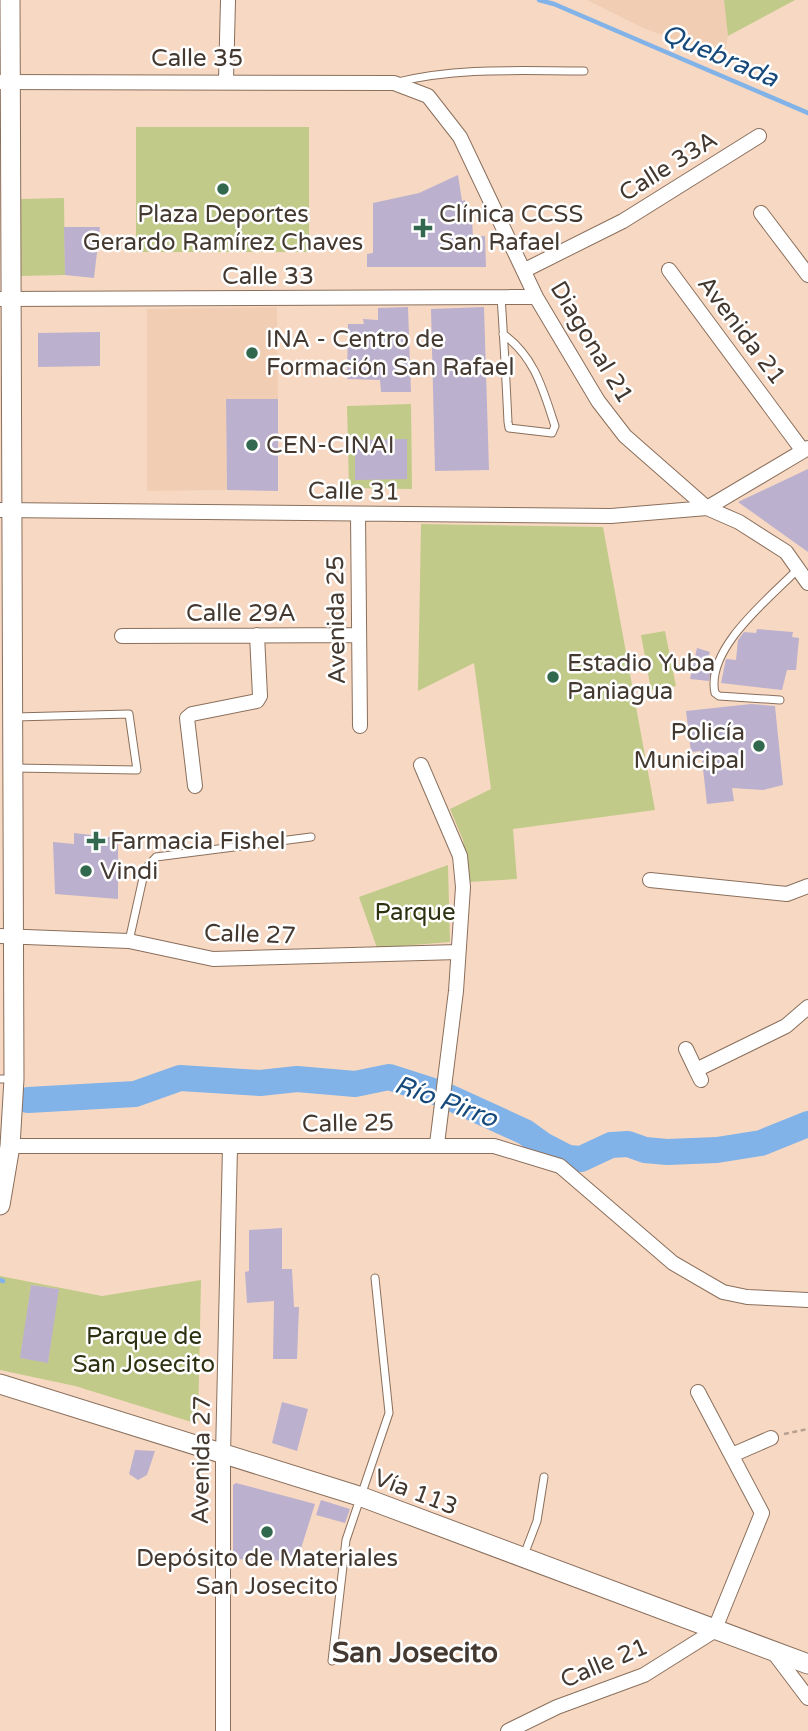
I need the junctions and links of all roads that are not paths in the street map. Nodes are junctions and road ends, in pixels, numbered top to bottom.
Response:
1 (10, 0) edge
2 (228, 0) edge
3 (584, 71) dead end
4 (226, 80) junction
5 (5, 82) edge
6 (394, 83) junction
7 (759, 136) dead end
8 (761, 213) dead end
9 (525, 270) junction
10 (669, 270) dead end
11 (808, 275) edge
12 (501, 297) junction
13 (536, 297) junction
14 (6, 299) edge
15 (503, 334) junction
16 (806, 450) edge
17 (707, 508) junction
18 (5, 510) edge
19 (358, 514) junction
20 (800, 568) junction
21 (808, 583) edge
22 (257, 635) junction
23 (359, 635) junction
24 (122, 636) dead end
25 (780, 701) dead end
26 (12, 718) junction
27 (360, 726) dead end
28 (421, 765) dead end
29 (13, 768) junction
30 (195, 786) dead end
31 (311, 837) dead end
32 (650, 880) dead end
33 (808, 886) edge
34 (7, 936) edge
35 (129, 941) junction
36 (458, 952) junction
37 (808, 1007) edge
38 (685, 1049) dead end
39 (7, 1079) edge
40 (6, 1124) edge
41 (438, 1144) junction
42 (10, 1146) junction
43 (230, 1147) junction
44 (0, 1205) edge
45 (375, 1278) dead end
46 (808, 1300) edge
47 (0, 1384) edge
48 (698, 1392) dead end
49 (771, 1438) road end
50 (223, 1455) junction
51 (732, 1455) junction
52 (544, 1477) dead end
53 (362, 1497) junction
54 (523, 1559) junction
55 (714, 1630) junction
56 (774, 1653) junction
57 (332, 1661) dead end
58 (808, 1664) edge
59 (808, 1698) edge
60 (223, 1731) edge
61 (508, 1731) edge

1 - 5 main road
2 - 4 street
3 - 6 lane
4 - 5 street, Calle 35
4 - 6 street, Calle 35
5 - 14 main road
6 - 9 street, Diagonal 21
7 - 9 street, Calle 33A
8 - 11 street
9 - 13 street, Diagonal 21
10 - 16 street, Avenida 21
12 - 13 street, Calle 33
12 - 14 street, Calle 33
12 - 15 lane
13 - 17 street, Diagonal 21
14 - 18 main road
15 - 15 lane
16 - 17 street
17 - 19 street, Calle 31
17 - 20 street, Diagonal 21
18 - 19 street, Calle 31
18 - 26 main road
19 - 23 street, Avenida 25
20 - 21 street, Diagonal 21
20 - 25 lane
22 - 23 street, Calle 29A
22 - 24 street, Calle 29A
22 - 30 street
23 - 27 street, Avenida 25
26 - 29 main road
26 - 29 lane
28 - 36 street
29 - 34 main road
31 - 35 lane
32 - 33 street
34 - 35 street, Calle 27
34 - 39 main road
35 - 36 street, Calle 27
36 - 41 street
37 - 38 street
39 - 40 main road
40 - 42 main road
41 - 43 street, Calle 25
41 - 46 street, Calle 25
42 - 43 street, Calle 25
42 - 44 main road
43 - 50 street, Avenida 27
45 - 53 lane
47 - 50 main road, Vía 113
48 - 51 street
49 - 51 street
50 - 53 main road, Vía 113
50 - 60 street, Avenida 27
51 - 55 street
52 - 54 lane
53 - 54 main road, Vía 113
53 - 57 lane
54 - 55 main road, Vía 113
55 - 56 main road, Vía 113
55 - 61 street, Calle 21
56 - 58 main road, Vía 113
56 - 59 street

